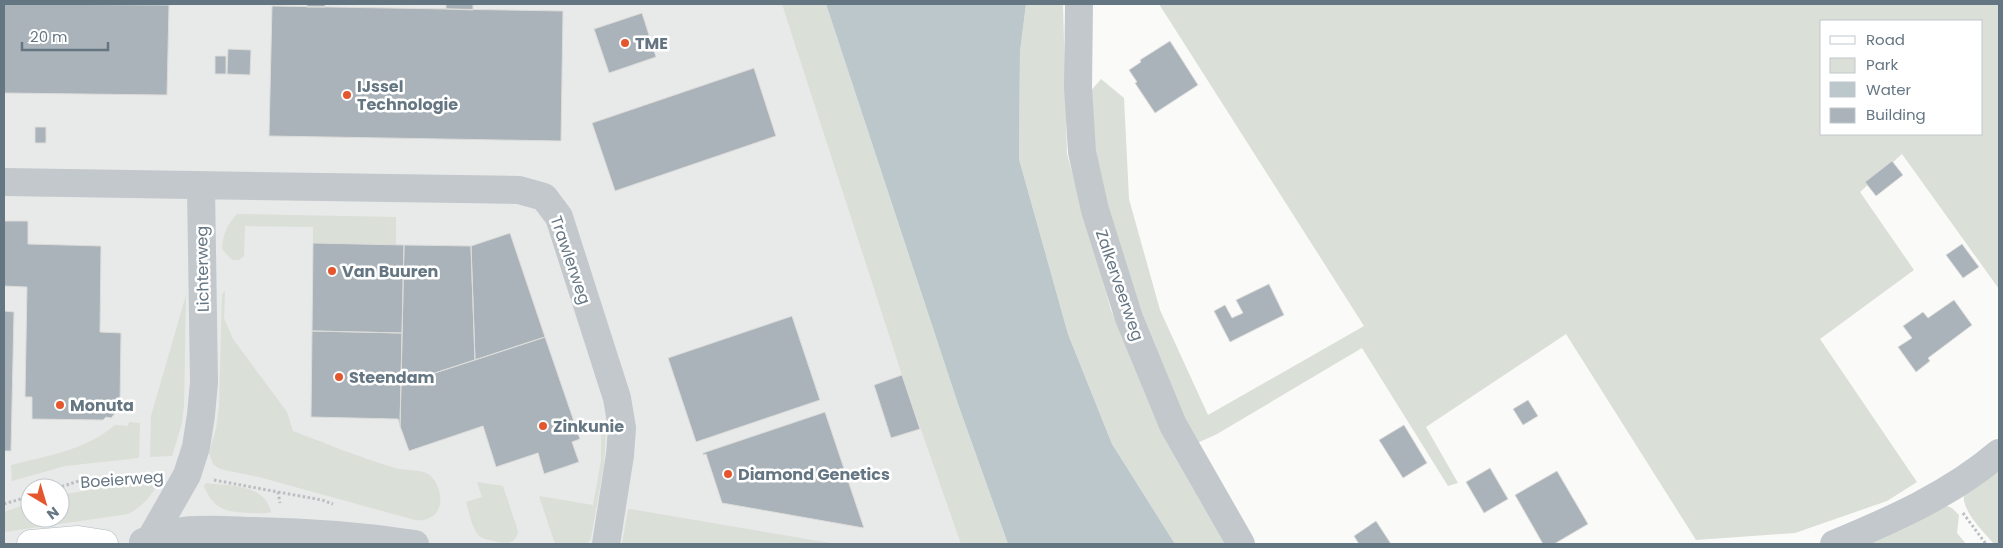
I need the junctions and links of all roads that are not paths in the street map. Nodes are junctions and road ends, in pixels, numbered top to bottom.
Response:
1 (1079, 4) edge
2 (4, 182) edge
3 (201, 186) junction
4 (1999, 453) edge
5 (286, 538) edge
6 (145, 541) edge
7 (31, 544) edge
8 (104, 544) edge
9 (415, 544) edge
10 (606, 544) edge
11 (1241, 544) edge
12 (1834, 544) edge

1 - 11 street, Zalkerveerweg
2 - 3 street
3 - 6 street, Lichterweg
3 - 10 street, Trawlerweg
4 - 12 street
5 - 6 street
5 - 9 street
7 - 8 street

